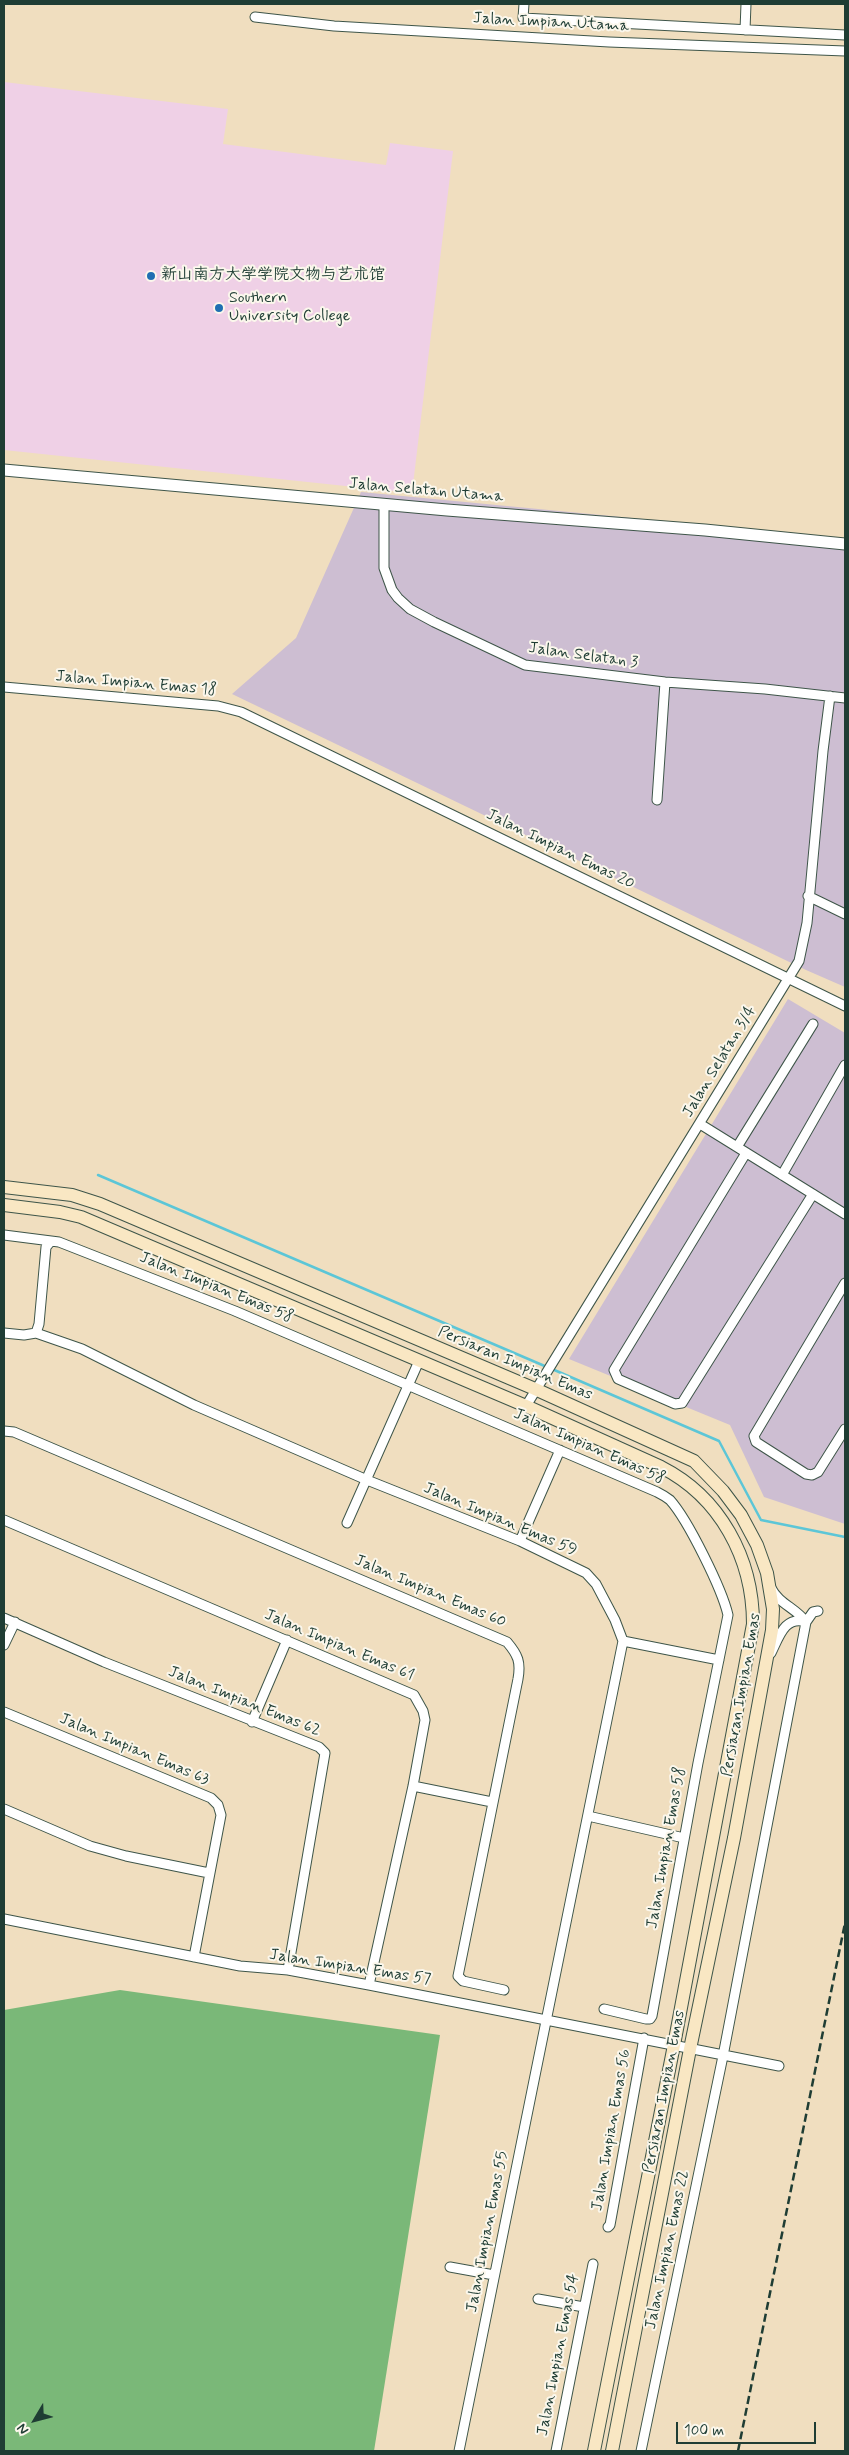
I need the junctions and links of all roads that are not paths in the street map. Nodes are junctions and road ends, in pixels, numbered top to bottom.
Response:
1 (524, 4) edge
2 (746, 4) edge
3 (255, 17) dead end
4 (745, 30) junction
5 (845, 35) edge
6 (845, 51) edge
7 (4, 470) edge
8 (384, 505) junction
9 (845, 544) edge
10 (665, 682) junction
11 (4, 687) edge
12 (830, 696) junction
13 (845, 698) edge
14 (261, 723) joint
15 (656, 800) dead end
16 (808, 896) junction
17 (845, 914) edge
18 (790, 978) junction
19 (845, 1006) edge
20 (813, 1024) dead end
21 (845, 1065) edge
22 (700, 1124) junction
23 (738, 1147) junction
24 (746, 1152) junction
25 (782, 1175) junction
26 (4, 1187) edge
27 (813, 1194) junction
28 (4, 1205) edge
29 (845, 1214) edge
30 (4, 1235) edge
31 (51, 1242) junction
32 (845, 1283) edge
33 (4, 1333) edge
34 (36, 1333) junction
35 (419, 1362) junction
36 (409, 1384) junction
37 (535, 1389) junction
38 (526, 1406) junction
39 (845, 1429) edge
40 (4, 1431) edge
41 (560, 1450) junction
42 (367, 1480) junction
43 (4, 1520) edge
44 (347, 1523) dead end
45 (520, 1542) junction
46 (769, 1584) junction
47 (818, 1611) dead end
48 (4, 1618) edge
49 (15, 1622) junction
50 (806, 1622) junction
51 (287, 1640) junction
52 (623, 1641) junction
53 (4, 1645) edge
54 (719, 1660) junction
55 (765, 1666) junction
56 (4, 1712) edge
57 (252, 1722) junction
58 (413, 1786) junction
59 (492, 1802) junction
60 (4, 1809) edge
61 (588, 1816) junction
62 (684, 1838) junction
63 (209, 1873) junction
64 (4, 1919) edge
65 (194, 1957) junction
66 (288, 1970) junction
67 (369, 1985) junction
68 (504, 1990) dead end
69 (604, 2009) dead end
70 (545, 2019) junction
71 (644, 2038) junction
72 (674, 2045) junction
73 (690, 2049) junction
74 (724, 2056) junction
75 (779, 2066) dead end
76 (608, 2227) dead end
77 (593, 2264) dead end
78 (450, 2267) dead end
79 (494, 2275) junction
80 (538, 2299) dead end
81 (584, 2307) junction
82 (459, 2451) edge
83 (556, 2451) edge
84 (594, 2451) edge
85 (612, 2451) edge
86 (641, 2451) edge

1 - 4 street
2 - 4 street
3 - 6 street, Jalan Impian Utama
4 - 5 street
7 - 8 street, Jalan Selatan Utama
8 - 9 street, Jalan Selatan Utama
8 - 10 street, Jalan Selatan 3
10 - 12 street, Jalan Selatan 3
10 - 15 street
11 - 14 street, Jalan Impian Emas 18
12 - 13 street, Jalan Selatan 3
12 - 16 street, Jalan Selatan 3/4
14 - 18 street, Jalan Impian Emas 20
16 - 17 street
16 - 18 street, Jalan Selatan 3/4
18 - 19 street, Jalan Impian Emas 20
18 - 22 street, Jalan Selatan 3/4
20 - 23 street
21 - 25 street
22 - 23 street
22 - 37 street, Jalan Selatan 3/4
23 - 24 street
24 - 25 street
24 - 27 street
25 - 27 street
26 - 37 main road, Persiaran Impian Emas
27 - 29 street
28 - 35 main road, Persiaran Impian Emas
30 - 31 street, Jalan Impian Emas 58
31 - 34 street
31 - 36 street, Jalan Impian Emas 58
32 - 39 street
33 - 34 street, Jalan Impian Emas 59
34 - 42 street, Jalan Impian Emas 59
35 - 36 street
35 - 38 main road, Persiaran Impian Emas
36 - 41 street, Jalan Impian Emas 58
36 - 42 street
37 - 38 street, Jalan Selatan 3/4
37 - 46 main road, Persiaran Impian Emas
38 - 72 main road, Persiaran Impian Emas
40 - 59 street, Jalan Impian Emas 60
41 - 45 street
41 - 54 street, Jalan Impian Emas 58
42 - 44 street
42 - 45 street, Jalan Impian Emas 59
43 - 51 street, Jalan Impian Emas 61
45 - 52 street, Jalan Impian Emas 59
46 - 50 street
46 - 55 main road, Persiaran Impian Emas
47 - 50 street
48 - 49 street, Jalan Impian Emas 62
49 - 53 street
49 - 57 street, Jalan Impian Emas 62
50 - 55 street
50 - 74 street, Jalan Impian Emas 22
51 - 57 street
51 - 58 street, Jalan Impian Emas 61
52 - 54 street
52 - 61 street
54 - 62 street, Jalan Impian Emas 58
55 - 73 main road, Persiaran Impian Emas
56 - 63 street, Jalan Impian Emas 63
57 - 66 street, Jalan Impian Emas 62
58 - 59 street
58 - 67 street, Jalan Impian Emas 61
59 - 68 street, Jalan Impian Emas 60
60 - 63 street
61 - 62 street
61 - 70 street
62 - 69 street, Jalan Impian Emas 58
63 - 65 street, Jalan Impian Emas 63
64 - 65 street, Jalan Impian Emas 57
65 - 66 street, Jalan Impian Emas 57
66 - 67 street, Jalan Impian Emas 57
67 - 70 street, Jalan Impian Emas 57
70 - 71 street, Jalan Impian Emas 57
70 - 79 street, Jalan Impian Emas 55
71 - 72 street, Jalan Impian Emas 57
71 - 76 street, Jalan Impian Emas 56
72 - 73 street, Jalan Impian Emas 57
72 - 84 main road, Persiaran Impian Emas
73 - 74 street, Jalan Impian Emas 57
73 - 85 main road, Persiaran Impian Emas
74 - 75 street, Jalan Impian Emas 57
74 - 86 street, Jalan Impian Emas 22
77 - 81 street, Jalan Impian Emas 54
78 - 79 street
79 - 82 street, Jalan Impian Emas 55
80 - 81 street
81 - 83 street, Jalan Impian Emas 54

